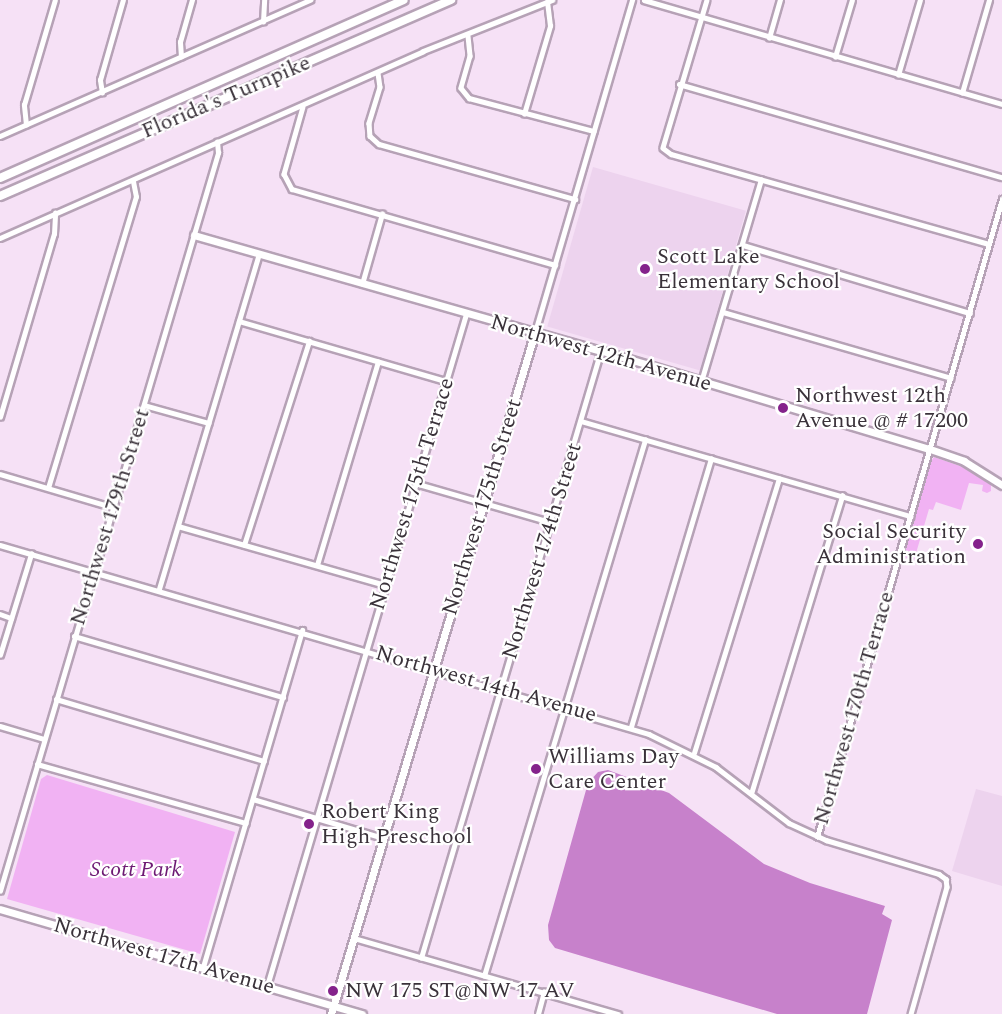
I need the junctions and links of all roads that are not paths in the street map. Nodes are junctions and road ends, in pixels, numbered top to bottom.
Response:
1 (56, 0) edge
2 (123, 0) edge
3 (192, 0) edge
4 (264, 0) edge
5 (310, 0) edge
6 (403, 0) edge
7 (451, 0) edge
8 (632, 0) edge
9 (644, 0) edge
10 (707, 0) edge
11 (780, 0) edge
12 (852, 0) edge
13 (920, 0) edge
14 (989, 0) edge
15 (550, 1) edge
16 (701, 17) junction
17 (263, 22) junction
18 (468, 36) junction
19 (769, 38) junction
20 (181, 57) junction
21 (835, 57) junction
22 (378, 73) junction
23 (898, 75) junction
24 (679, 84) junction
25 (102, 93) junction
26 (962, 93) junction
27 (1002, 104) edge
28 (303, 107) junction
29 (524, 114) junction
30 (26, 125) junction
31 (594, 131) junction
32 (0, 136) edge
33 (217, 142) junction
34 (1002, 177) edge
35 (0, 178) edge
36 (761, 180) junction
37 (133, 181) junction
38 (0, 196) edge
39 (575, 199) junction
40 (1002, 199) edge
41 (56, 213) junction
42 (382, 214) junction
43 (194, 236) junction
44 (0, 238) edge
45 (989, 244) junction
46 (743, 245) junction
47 (259, 254) junction
48 (555, 265) junction
49 (362, 284) junction
50 (723, 312) junction
51 (970, 313) junction
52 (466, 314) junction
53 (239, 321) junction
54 (535, 332) junction
55 (309, 341) junction
56 (601, 350) junction
57 (378, 362) junction
58 (951, 378) junction
59 (445, 381) junction
60 (701, 382) junction
61 (144, 405) junction
62 (0, 417) edge
63 (581, 421) junction
64 (209, 423) junction
65 (645, 440) junction
66 (930, 449) junction
67 (711, 459) junction
68 (0, 474) edge
69 (778, 479) junction
70 (415, 483) junction
71 (1002, 484) edge
72 (48, 488) junction
73 (842, 496) junction
74 (484, 504) junction
75 (112, 507) junction
76 (910, 516) junction
77 (550, 522) junction
78 (178, 526) junction
79 (244, 544) junction
80 (0, 545) edge
81 (31, 554) junction
82 (317, 565) junction
83 (94, 572) junction
84 (385, 585) junction
85 (159, 590) junction
86 (0, 614) edge
87 (11, 618) junction
88 (302, 630) junction
89 (74, 636) junction
90 (366, 649) junction
91 (0, 655) edge
92 (433, 669) junction
93 (499, 690) junction
94 (283, 697) junction
95 (56, 699) junction
96 (564, 707) junction
97 (0, 726) edge
98 (631, 728) junction
99 (44, 739) junction
100 (694, 753) junction
101 (264, 761) junction
102 (37, 764) junction
103 (751, 794) junction
104 (253, 799) junction
105 (315, 817) junction
106 (246, 823) junction
107 (817, 837) junction
108 (383, 838) junction
109 (0, 891) edge
110 (0, 909) edge
111 (354, 938) junction
112 (421, 958) junction
113 (203, 967) junction
114 (484, 976) junction
115 (267, 986) junction
116 (544, 993) junction
117 (334, 1006) junction
118 (331, 1014) edge
119 (362, 1014) edge
120 (538, 1014) edge
121 (618, 1014) edge
122 (911, 1014) edge

1 - 30 street
2 - 25 street
3 - 20 street
4 - 17 street
5 - 17 street
6 - 35 highway, Florida's Turnpike
7 - 38 highway, Florida's Turnpike
8 - 31 street, Northwest 175th Street
9 - 16 street
10 - 16 street
11 - 19 street
12 - 21 street
13 - 23 street
14 - 26 street
15 - 18 street
15 - 29 street
16 - 19 street
16 - 24 street
17 - 20 street
18 - 22 street
18 - 29 street
19 - 21 street
20 - 25 street
21 - 23 street
22 - 28 street
22 - 39 street
23 - 26 street
24 - 34 street
24 - 36 street
25 - 30 street
26 - 27 street
28 - 33 street
28 - 42 street
29 - 31 street
30 - 32 street
31 - 39 street, Northwest 175th Street
33 - 37 street
33 - 43 street, Northwest 179th Street
36 - 45 street
36 - 46 street
37 - 41 street
37 - 72 street
39 - 48 street, Northwest 175th Street
40 - 45 street, Northwest 170th Terrace
41 - 44 street
41 - 62 street
42 - 48 street
42 - 49 street
43 - 47 street, Northwest 12th Avenue
43 - 61 street, Northwest 179th Street
45 - 51 street, Northwest 170th Terrace
46 - 50 street
46 - 51 street
47 - 49 street, Northwest 12th Avenue
47 - 53 street
48 - 54 street, Northwest 175th Street
49 - 52 street, Northwest 12th Avenue
50 - 58 street
50 - 60 street
51 - 58 street, Northwest 170th Terrace
52 - 54 street, Northwest 12th Avenue
52 - 59 street, Northwest 175th Terrace
53 - 55 street
53 - 64 street
54 - 56 street, Northwest 12th Avenue
54 - 74 street, Northwest 175th Street
55 - 57 street
55 - 79 street
56 - 60 street, Northwest 12th Avenue
56 - 63 street, Northwest 174th Street
57 - 59 street
57 - 82 street
58 - 66 street, Northwest 170th Terrace
59 - 70 street, Northwest 175th Terrace
60 - 66 street, Northwest 12th Avenue
61 - 64 street
61 - 75 street, Northwest 179th Street
63 - 65 street
63 - 77 street, Northwest 174th Street
64 - 78 street
65 - 67 street
65 - 96 street
66 - 71 street, Northwest 12th Avenue
66 - 76 street, Northwest 170th Terrace
67 - 69 street
67 - 98 street
68 - 72 street
69 - 73 street
69 - 100 street
70 - 74 street
70 - 84 street, Northwest 175th Terrace
72 - 75 street
73 - 76 street
73 - 103 street
74 - 77 street
74 - 92 street, Northwest 175th Street
75 - 83 street, Northwest 179th Street
76 - 107 street, Northwest 170th Terrace
77 - 93 street, Northwest 174th Street
78 - 79 street
78 - 85 street
79 - 82 street
80 - 81 street, Northwest 14th Avenue
81 - 83 street, Northwest 14th Avenue
81 - 87 street
82 - 84 street
83 - 85 street, Northwest 14th Avenue
83 - 89 street, Northwest 179th Street
84 - 90 street, Northwest 175th Terrace
85 - 88 street, Northwest 14th Avenue
86 - 87 street
87 - 91 street
88 - 90 street, Northwest 14th Avenue
88 - 94 street
89 - 94 street
89 - 95 street, Northwest 179th Street
90 - 92 street, Northwest 14th Avenue
90 - 105 street, Northwest 175th Terrace
92 - 93 street, Northwest 14th Avenue
92 - 108 street, Northwest 175th Street
93 - 96 street, Northwest 14th Avenue
93 - 112 street, Northwest 174th Street
94 - 101 street
95 - 99 street, Northwest 179th Street
95 - 101 street
96 - 98 street, Northwest 14th Avenue
96 - 114 street
97 - 99 street
98 - 100 street, Northwest 14th Avenue
99 - 102 street, Northwest 179th Street
100 - 103 street, Northwest 14th Avenue
101 - 104 street
102 - 106 street
102 - 109 street, Northwest 179th Street
103 - 107 street, Northwest 14th Avenue
104 - 105 street
104 - 106 street
105 - 108 street
105 - 115 street, Northwest 175th Terrace
106 - 113 street
107 - 122 street, Northwest 14th Avenue
108 - 111 street, Northwest 175th Street
110 - 113 street, Northwest 17th Avenue
111 - 112 street
111 - 117 street, Northwest 175th Street
112 - 114 street
113 - 115 street, Northwest 17th Avenue
114 - 116 street
115 - 117 street, Northwest 17th Avenue
116 - 120 street
116 - 121 street
117 - 118 street, Northwest 175th Street
117 - 119 street, Northwest 17th Avenue

